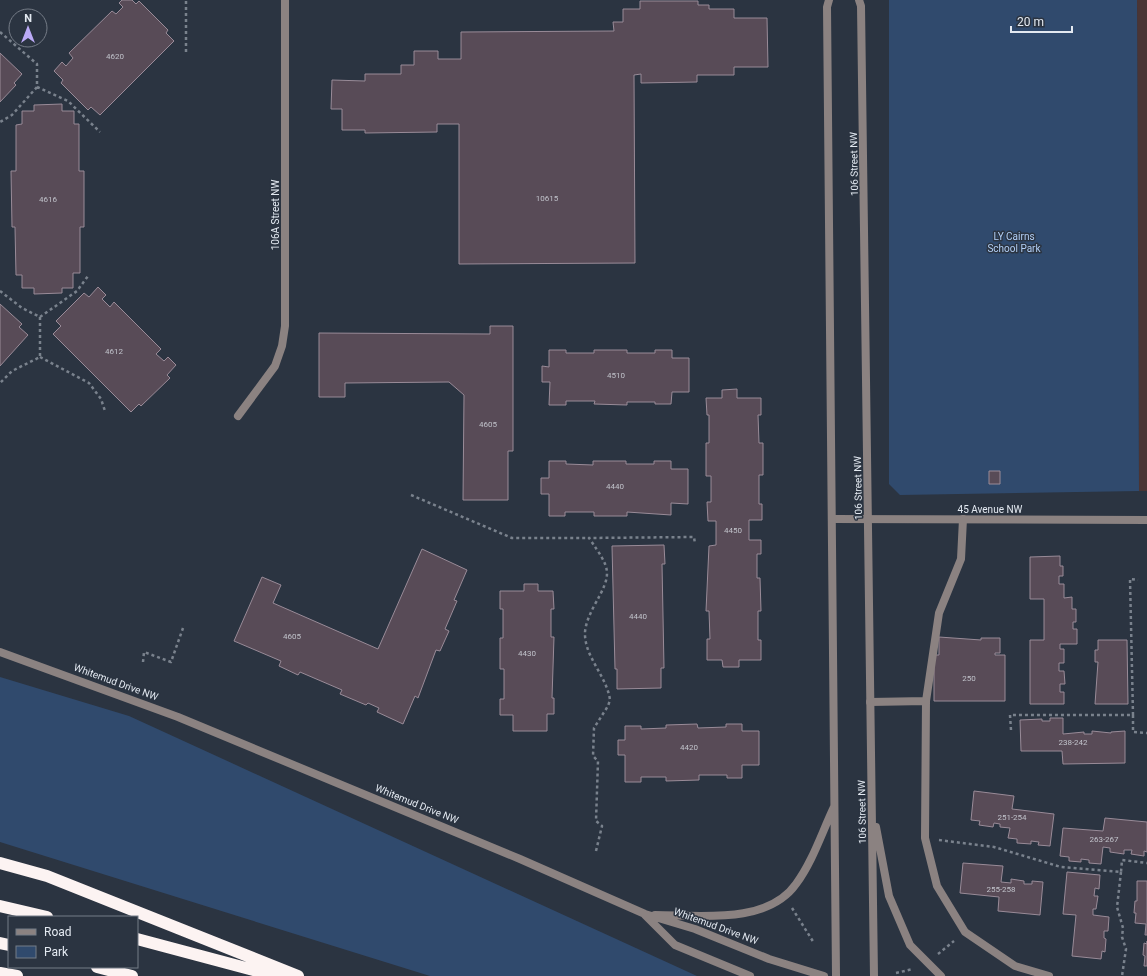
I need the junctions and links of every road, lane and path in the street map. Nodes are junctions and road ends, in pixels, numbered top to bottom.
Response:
1 (186, 0) edge
2 (286, 0) edge
3 (829, 0) edge
4 (858, 0) edge
5 (0, 32) edge
6 (186, 52) dead end
7 (37, 87) junction
8 (0, 122) edge
9 (100, 132) dead end
10 (88, 276) dead end
11 (0, 291) edge
12 (40, 317) junction
13 (40, 357) junction
14 (0, 384) edge
15 (106, 411) dead end
16 (238, 416) dead end
17 (411, 495) dead end
18 (832, 519) junction
19 (869, 519) junction
20 (963, 519) junction
21 (1147, 520) edge
22 (589, 538) junction
23 (694, 544) dead end
24 (1138, 580) dead end
25 (183, 628) dead end
26 (0, 652) edge
27 (143, 662) dead end
28 (926, 701) junction
29 (870, 702) junction
30 (1133, 715) junction
31 (1011, 730) dead end
32 (1147, 733) edge
33 (835, 805) junction
34 (872, 807) junction
35 (925, 838) junction
36 (596, 851) dead end
37 (0, 863) edge
38 (1147, 863) edge
39 (1121, 872) junction
40 (0, 906) edge
41 (791, 908) dead end
42 (644, 914) junction
43 (43, 916) edge
44 (965, 932) junction
45 (138, 939) edge
46 (814, 943) dead end
47 (935, 956) dead end
48 (102, 968) edge
49 (918, 968) dead end
50 (0, 973) edge
51 (896, 973) dead end
52 (18, 976) edge
53 (132, 976) edge
54 (276, 976) edge
55 (298, 976) edge
56 (750, 976) edge
57 (824, 976) edge
58 (836, 976) edge
59 (874, 976) edge
60 (941, 976) edge
61 (1049, 976) edge
62 (1122, 976) edge

1 - 6 path
2 - 16 street, 106A Street NW
3 - 18 street
4 - 19 street, 106 Street NW
5 - 7 path
7 - 8 path
7 - 9 path
10 - 12 path
11 - 12 path
12 - 13 path
13 - 14 path
13 - 15 path
17 - 22 path
18 - 19 street, 45 Avenue NW
18 - 33 street
19 - 20 street, 45 Avenue NW
19 - 29 street, 106 Street NW
20 - 21 street, 45 Avenue NW
20 - 28 street
22 - 23 path
22 - 36 path
24 - 30 path
25 - 27 path
26 - 42 street, Whitemud Drive NW
28 - 29 street
28 - 35 street
29 - 34 street, 106 Street NW
30 - 31 path
30 - 32 path
33 - 42 street
33 - 58 street
34 - 59 street, 106 Street NW
34 - 60 street
35 - 39 path
35 - 44 street
37 - 55 highway
38 - 39 path
39 - 62 path
40 - 43 highway
41 - 46 path
42 - 56 street
42 - 57 street, Whitemud Drive NW
44 - 47 path
44 - 61 street
45 - 54 highway
48 - 53 highway
49 - 51 path
50 - 52 highway

